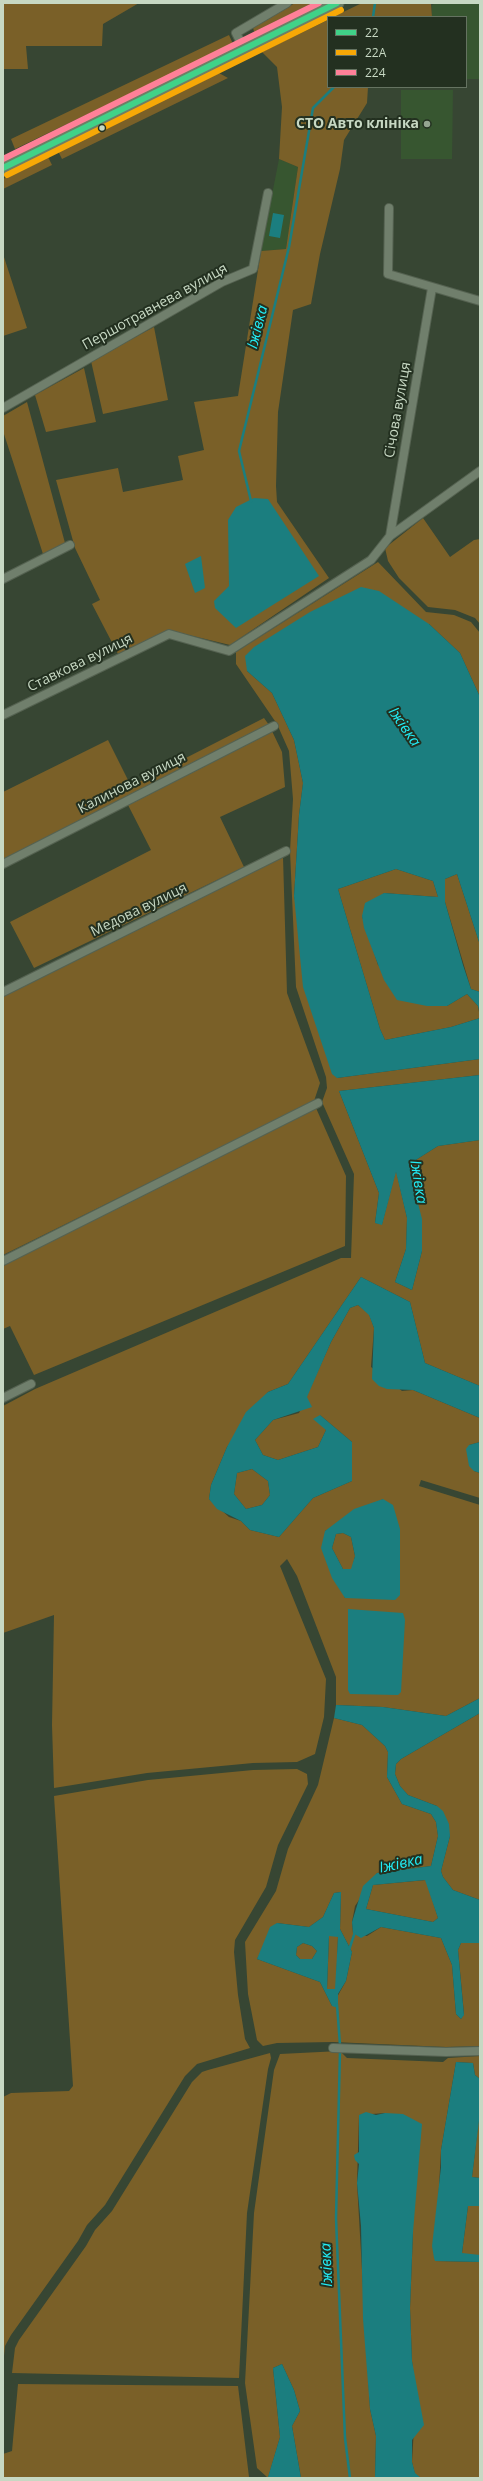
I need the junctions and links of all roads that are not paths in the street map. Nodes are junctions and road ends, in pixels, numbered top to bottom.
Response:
1 (287, 3) edge
2 (337, 3) edge
3 (244, 49) junction
4 (3, 168) edge
5 (268, 193) dead end
6 (389, 208) dead end
7 (432, 288) junction
8 (480, 300) edge
9 (3, 408) edge
10 (480, 471) edge
11 (390, 536) junction
12 (70, 545) dead end
13 (3, 579) edge
14 (3, 715) edge
15 (274, 726) dead end
16 (286, 851) dead end
17 (3, 864) edge
18 (3, 992) edge
19 (318, 1103) dead end
20 (3, 1261) edge
21 (31, 1384) dead end
22 (3, 1398) edge
23 (333, 2048) dead end
24 (480, 2051) edge

1 - 3 street
2 - 3 main road
3 - 4 main road
5 - 9 street, Першотравнева вулиця
6 - 7 street
7 - 8 street
7 - 11 street, Січова вулиця
10 - 11 street
11 - 14 street, Ставкова вулиця
12 - 13 street
15 - 17 street, Калинова вулиця
16 - 18 street, Медова вулиця
19 - 20 street
21 - 22 street
23 - 24 street

